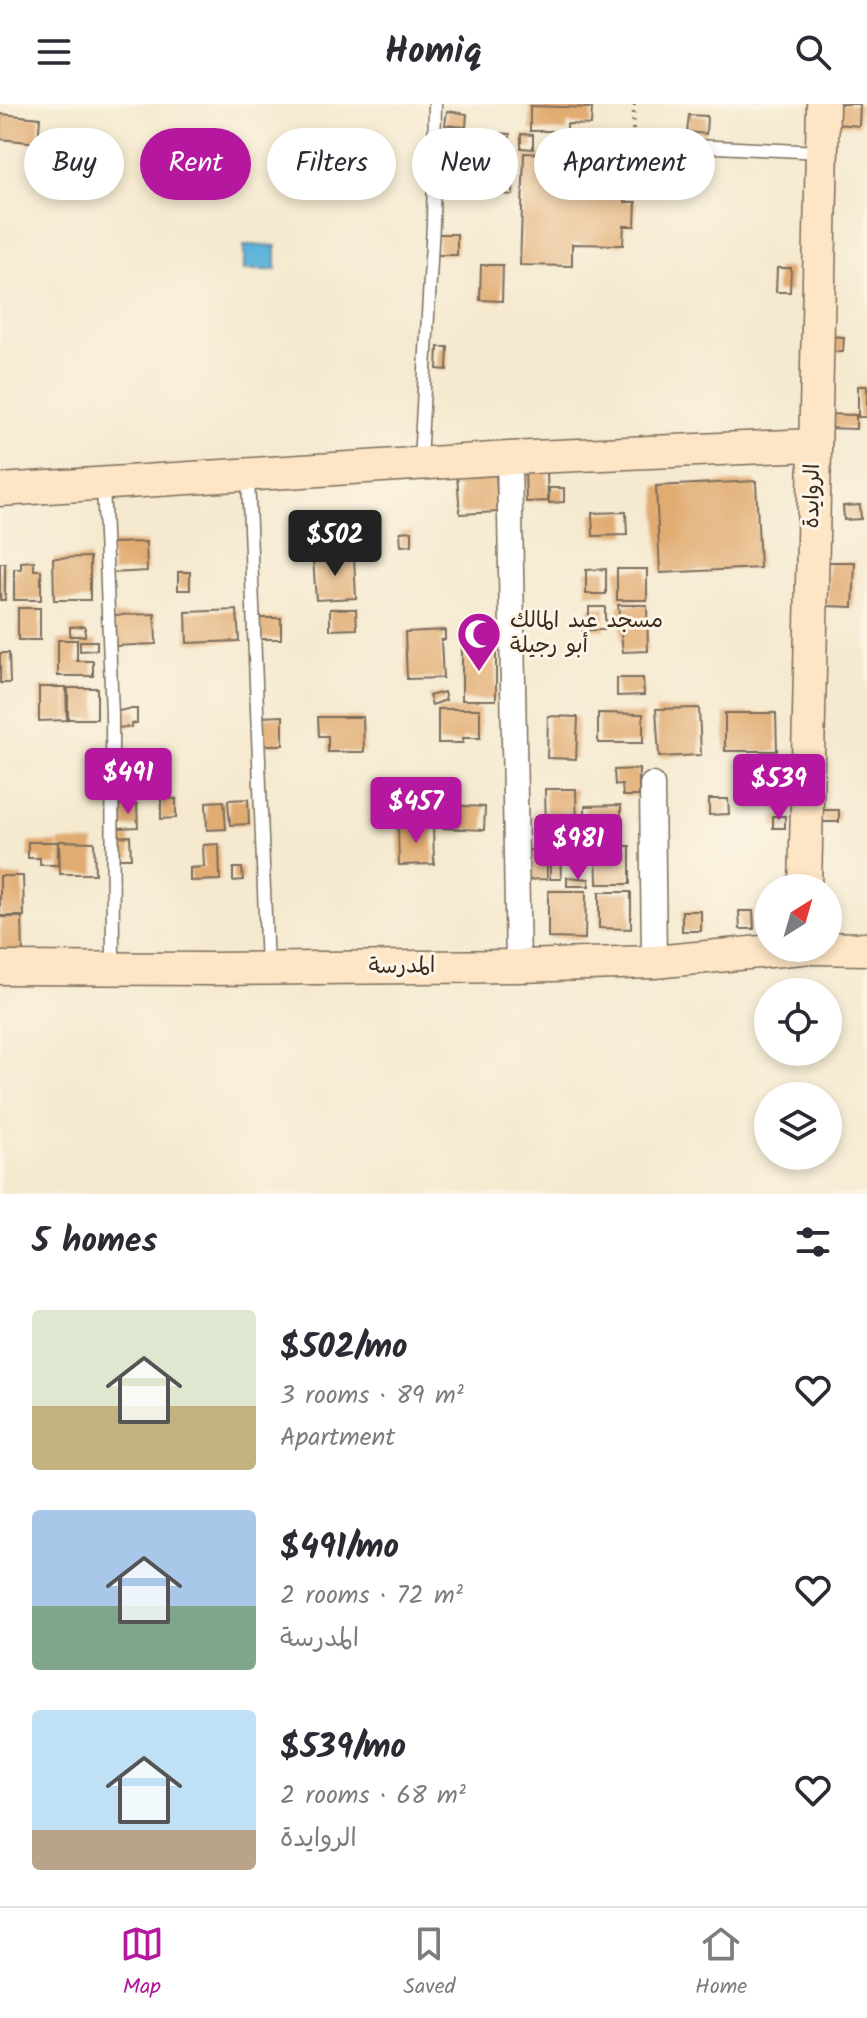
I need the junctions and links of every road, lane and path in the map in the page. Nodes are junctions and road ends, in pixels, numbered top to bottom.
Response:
1 (435, 104) edge
2 (634, 104) edge
3 (823, 104) edge
4 (633, 128) edge
5 (715, 147) edge
6 (821, 152) junction
7 (814, 445) junction
8 (509, 458) junction
9 (420, 464) junction
10 (248, 476) junction
11 (103, 483) junction
12 (0, 490) edge
13 (652, 785) dead end
14 (805, 874) edge
15 (842, 949) edge
16 (867, 949) edge
17 (754, 953) edge
18 (654, 962) junction
19 (518, 966) junction
20 (0, 968) edge
21 (113, 968) junction
22 (267, 968) junction

1 - 9 lane
2 - 4 path
3 - 6 street, الروايدة
5 - 6 lane
6 - 7 street, الروايدة
7 - 8 street
7 - 14 street, الروايدة
8 - 9 street
8 - 19 street
9 - 10 street
10 - 11 street
10 - 22 lane
11 - 12 street
11 - 21 lane
13 - 18 street
15 - 16 street
17 - 18 street, المدرسة
18 - 19 street, المدرسة
19 - 22 street, المدرسة
20 - 21 street, المدرسة
21 - 22 street, المدرسة

